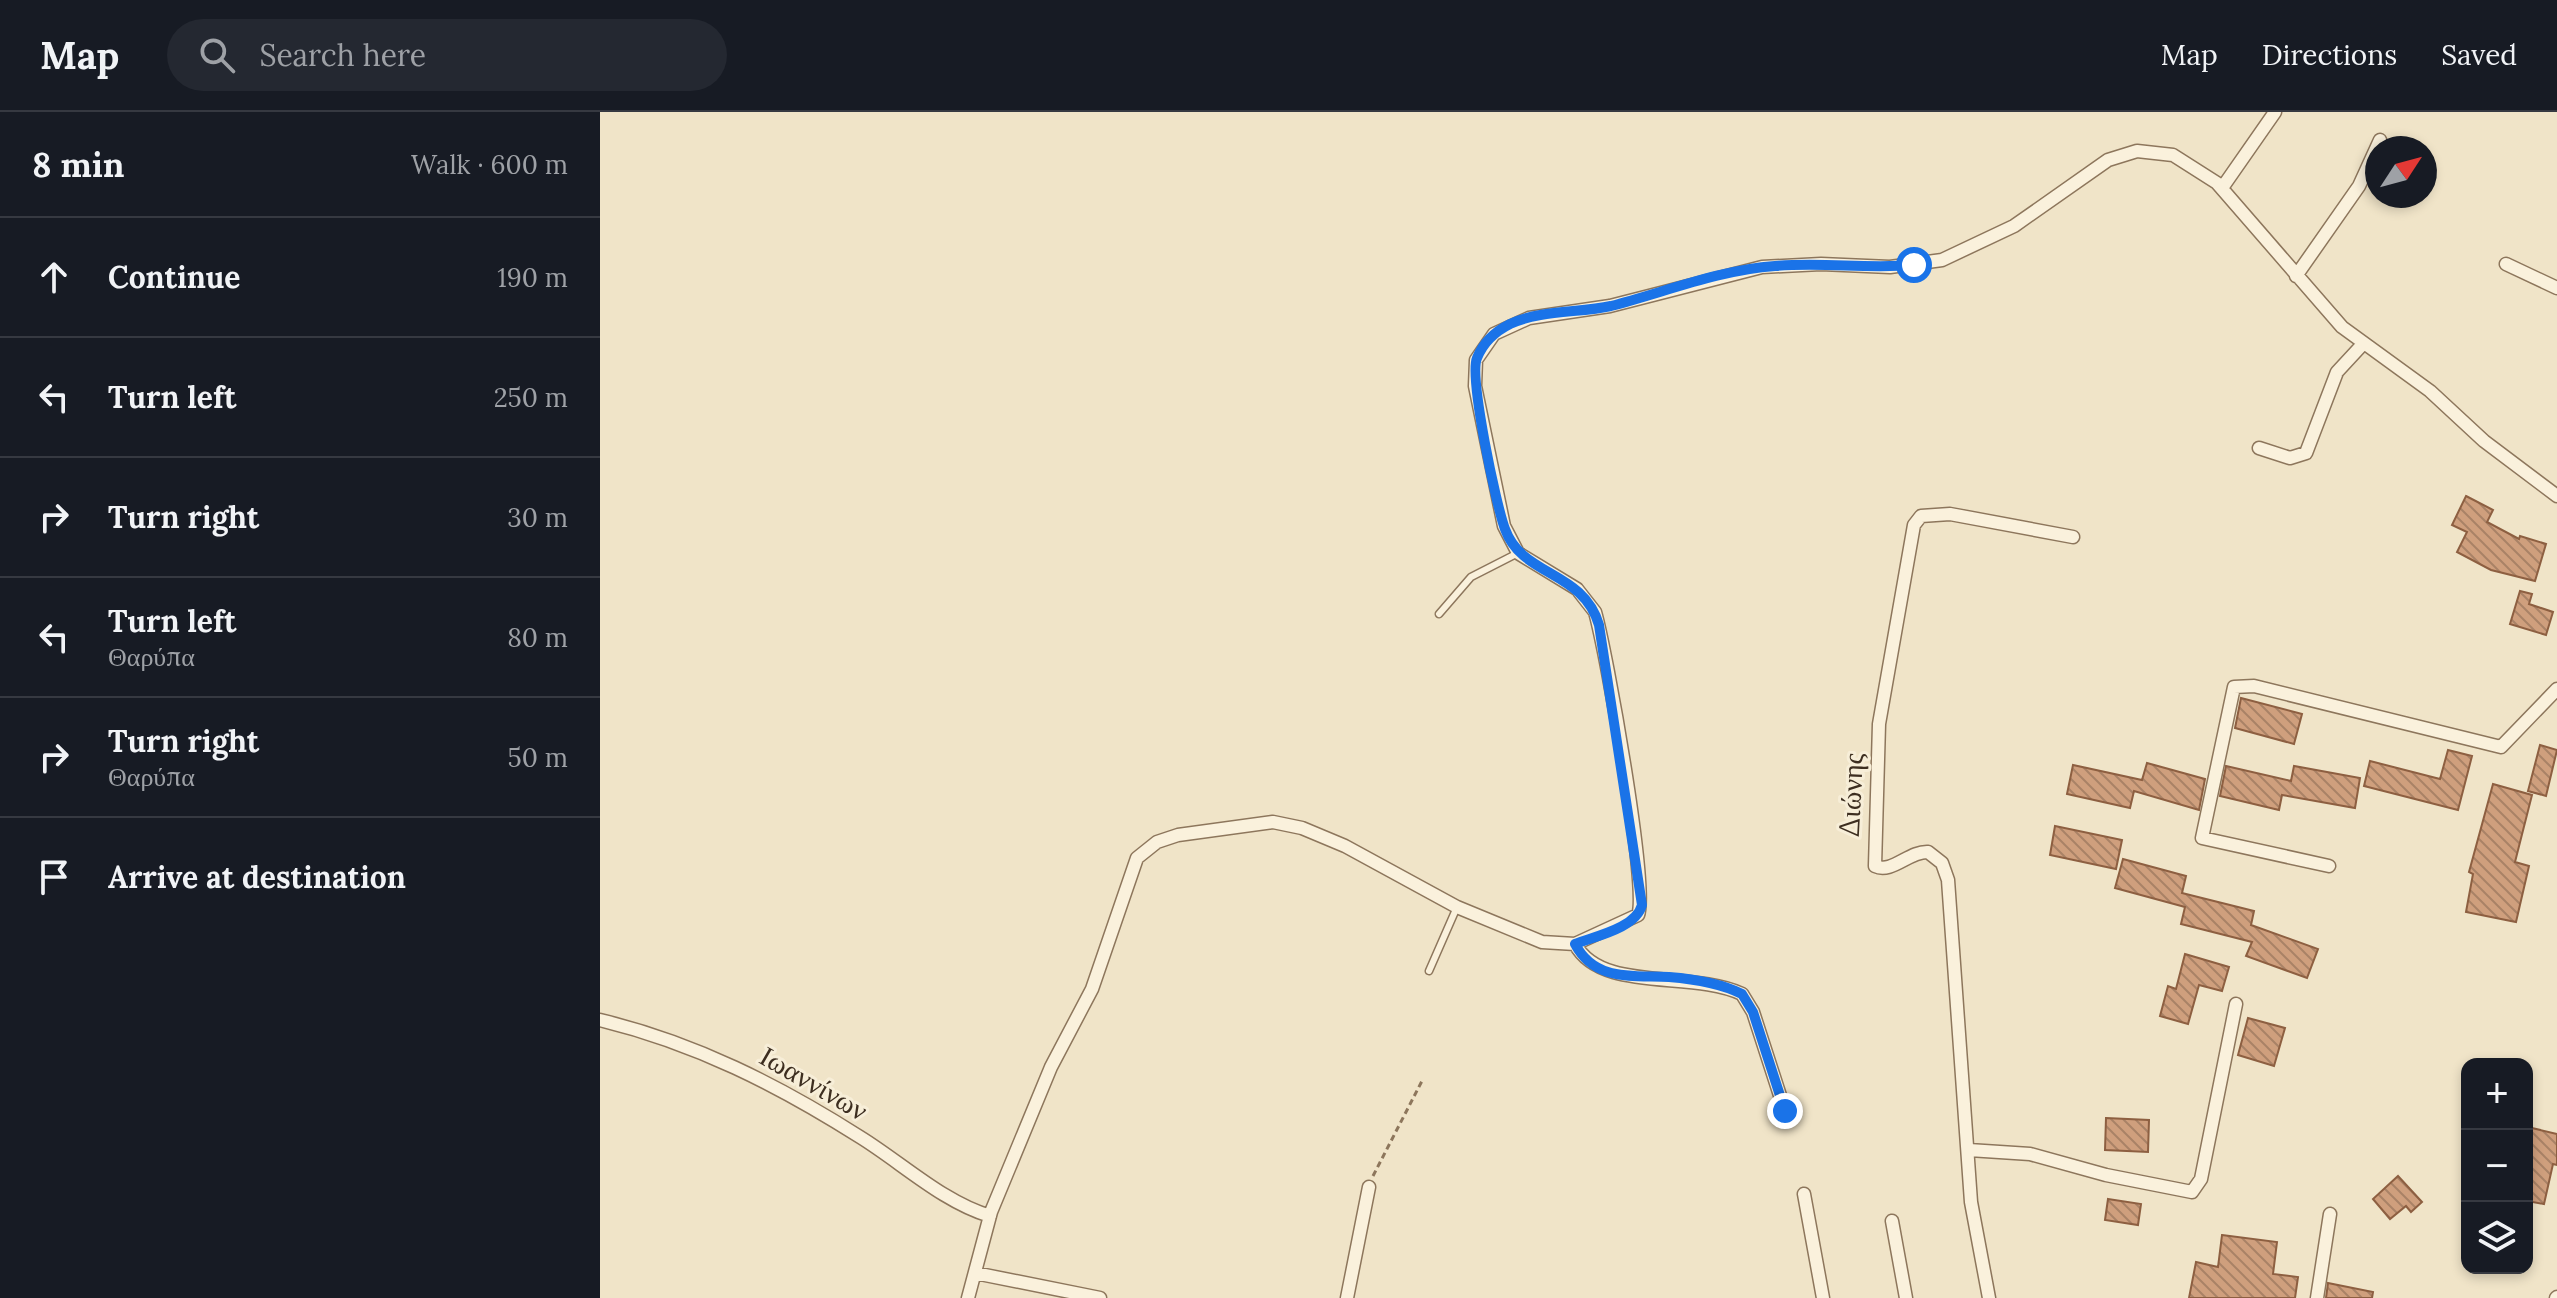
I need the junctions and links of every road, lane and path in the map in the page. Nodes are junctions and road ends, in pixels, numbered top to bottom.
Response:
1 (2275, 112) edge
2 (2365, 173) edge
3 (2222, 188) junction
4 (2506, 264) dead end
5 (2296, 276) junction
6 (2557, 288) edge
7 (2362, 345) junction
8 (2259, 448) dead end
9 (2557, 496) edge
10 (2073, 537) dead end
11 (1518, 553) junction
12 (1439, 614) dead end
13 (2557, 689) edge
14 (2329, 866) dead end
15 (1457, 907) junction
16 (1575, 944) junction
17 (1429, 971) dead end
18 (2236, 1004) dead end
19 (600, 1020) edge
20 (1423, 1079) dead end
21 (1785, 1111) dead end
22 (1969, 1150) junction
23 (1369, 1187) joint
24 (1804, 1194) dead end
25 (2330, 1214) dead end
26 (990, 1216) junction
27 (1892, 1221) dead end
28 (975, 1273) junction
29 (968, 1298) edge
30 (1100, 1298) edge
31 (1347, 1298) edge
32 (1823, 1298) edge
33 (1906, 1298) edge
34 (1989, 1298) edge
35 (2317, 1298) edge

1 - 3 street
2 - 5 street
3 - 5 street
3 - 11 street
4 - 6 street
5 - 7 street
7 - 8 street
7 - 9 street
10 - 22 street, Διώνης
11 - 12 lane
11 - 16 street
13 - 14 street
15 - 16 street
15 - 17 lane
15 - 26 street
16 - 21 street
18 - 22 street
19 - 26 street, Ιωαννίνων
20 - 23 path
22 - 34 street, Διώνης
23 - 31 street
24 - 32 street
25 - 35 street
26 - 28 street
27 - 33 street
28 - 29 street
28 - 30 street

